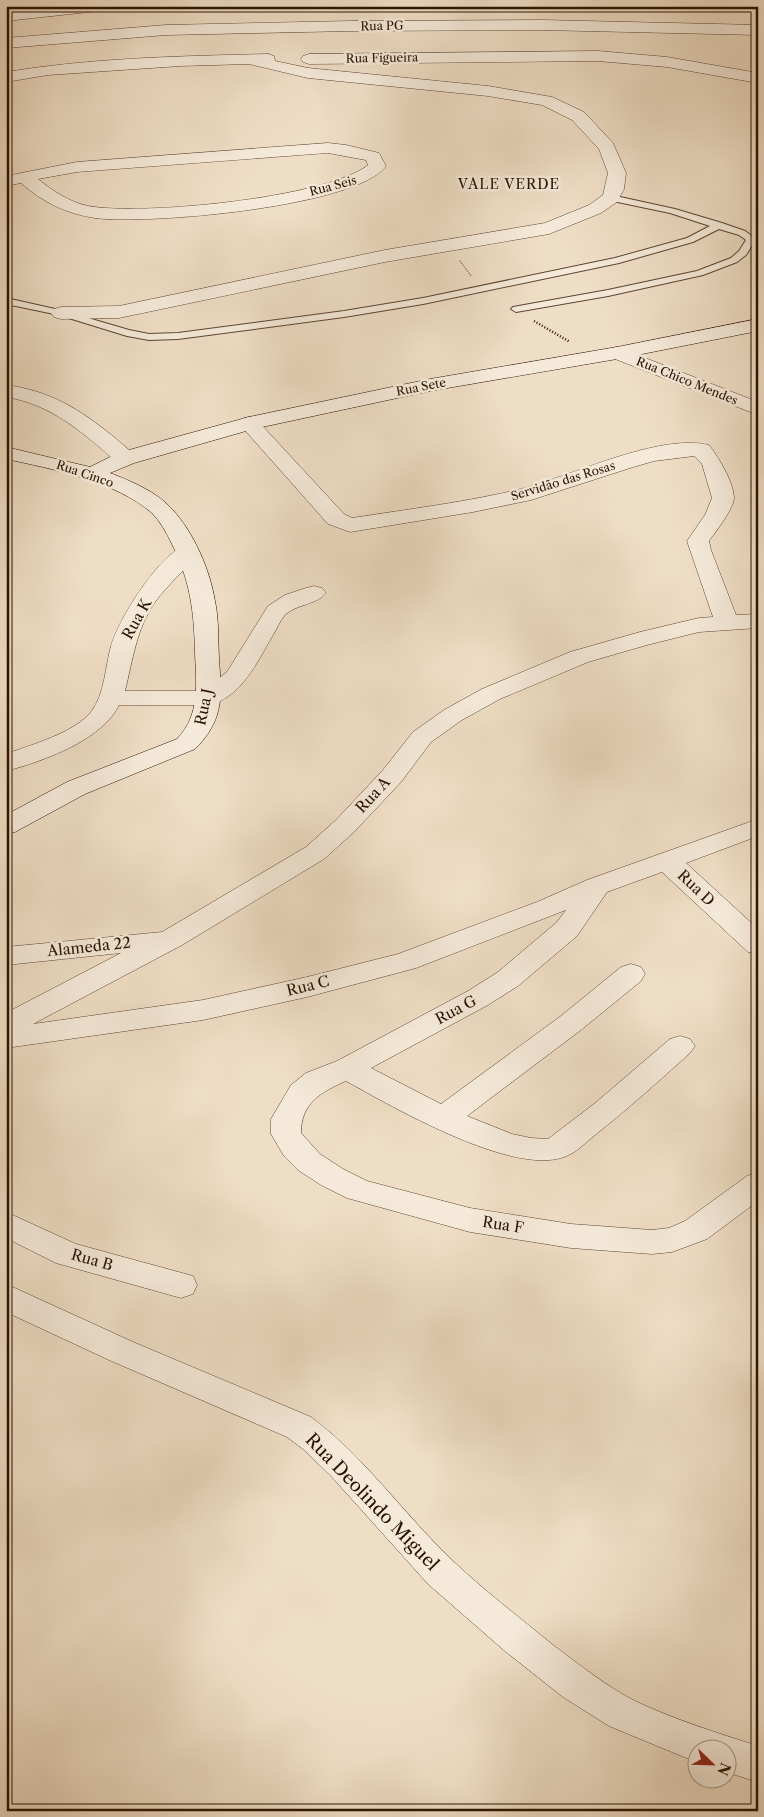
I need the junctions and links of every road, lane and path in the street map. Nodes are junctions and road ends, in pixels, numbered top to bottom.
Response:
1 (98, 6) edge
2 (6, 16) edge
3 (758, 30) edge
4 (6, 43) edge
5 (251, 60) junction
6 (6, 77) edge
7 (758, 78) edge
8 (24, 176) junction
9 (6, 181) edge
10 (611, 198) junction
11 (719, 225) junction
12 (447, 245) junction
13 (480, 288) junction
14 (6, 301) edge
15 (516, 309) joint
16 (61, 313) junction
17 (754, 328) edge
18 (607, 354) junction
19 (6, 390) edge
20 (758, 409) edge
21 (249, 423) junction
22 (6, 452) edge
23 (126, 458) junction
24 (91, 474) junction
25 (159, 508) joint
26 (187, 552) junction
27 (314, 593) dead end
28 (758, 621) edge
29 (728, 622) junction
30 (110, 698) junction
31 (209, 698) junction
32 (6, 763) edge
33 (6, 826) edge
34 (758, 827) edge
35 (666, 860) junction
36 (597, 886) junction
37 (172, 938) junction
38 (758, 945) edge
39 (6, 956) edge
40 (631, 974) dead end
41 (6, 1026) edge
42 (6, 1038) edge
43 (680, 1046) dead end
44 (347, 1068) junction
45 (293, 1105) joint
46 (443, 1118) junction
47 (758, 1184) edge
48 (6, 1224) edge
49 (181, 1285) dead end
50 (6, 1297) edge
51 (687, 1740) edge
52 (736, 1757) edge
53 (758, 1764) edge

1 - 2 street
3 - 4 street, Rua PG
5 - 6 street, Rua Figueira
5 - 7 street, Rua Figueira
5 - 10 street
8 - 8 street, Rua Seis
8 - 9 street, Rua Seis
10 - 11 lane
10 - 12 street
11 - 13 lane
11 - 15 lane
12 - 13 path
12 - 16 street
13 - 16 lane
14 - 16 lane
15 - 18 path
17 - 18 street, Rua Sete
18 - 20 street, Rua Chico Mendes
18 - 21 street, Rua Sete
19 - 23 street
21 - 23 street, Rua Sete
21 - 29 street, Servidão das Rosas
22 - 24 street, Rua Cinco
23 - 24 street, Rua Sete
24 - 25 street, Rua Cinco
25 - 26 street, Rua J
26 - 30 street, Rua K
26 - 31 street, Rua J
27 - 31 street
28 - 29 street, Rua A
29 - 37 street, Rua A
30 - 31 street
30 - 32 street, Rua K
31 - 33 street, Rua J
34 - 35 street
35 - 36 street, Rua D
35 - 38 street, Rua D
36 - 42 street, Rua C
36 - 44 street, Rua G
37 - 39 street, Alameda 22
37 - 41 street, Rua A
40 - 46 street
43 - 46 street
44 - 45 street, Rua G
44 - 46 street
45 - 47 street, Rua F
48 - 49 street, Rua B
50 - 51 street, Rua Deolindo Miguel
52 - 53 street

